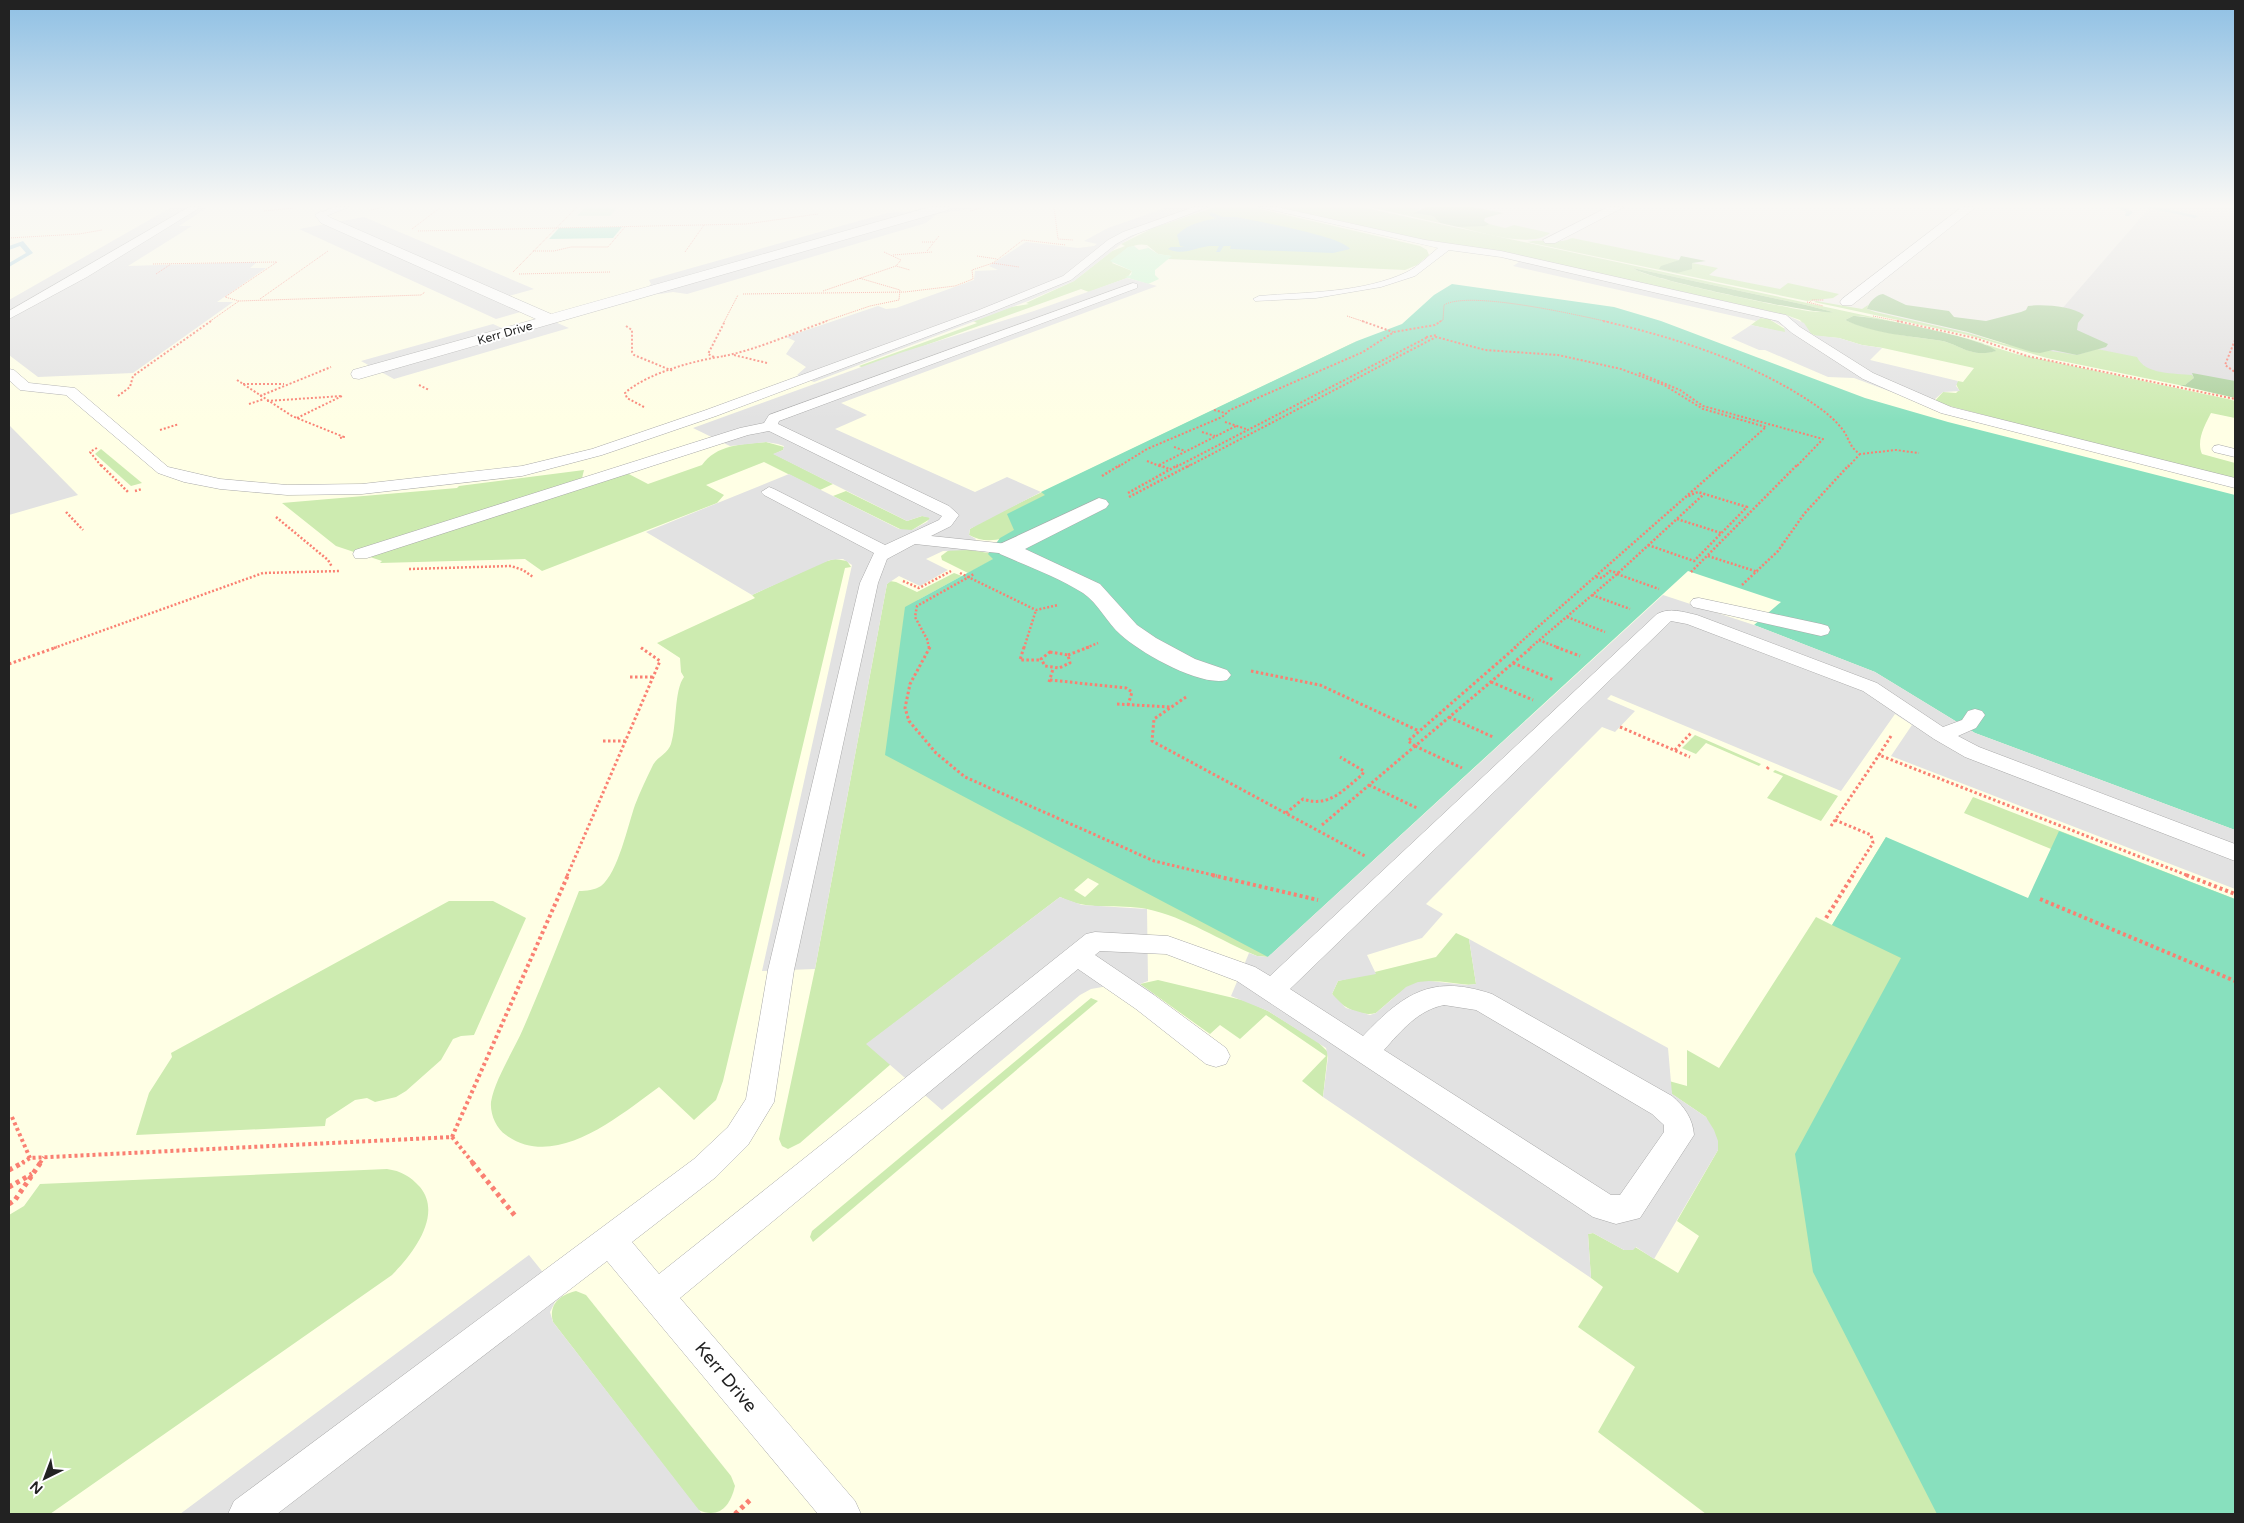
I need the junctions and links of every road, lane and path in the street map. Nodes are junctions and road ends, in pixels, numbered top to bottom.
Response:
1 (77, 278) edge
2 (253, 278) edge
3 (291, 278) edge
4 (456, 278) edge
5 (697, 278) edge
6 (859, 278) joint
7 (973, 278) edge
8 (1067, 278) edge
9 (1398, 278) edge
10 (1608, 278) edge
11 (1878, 278) edge
12 (1133, 286) dead end
13 (742, 288) dead end
14 (902, 291) junction
15 (424, 292) dead end
16 (820, 292) junction
17 (738, 294) junction
18 (1259, 299) dead end
19 (260, 300) junction
20 (239, 301) junction
21 (1847, 302) dead end
22 (9, 316) edge
23 (551, 320) junction
24 (1386, 330) dead end
25 (1393, 333) junction
26 (1426, 337) junction
27 (1432, 338) junction
28 (2235, 340) edge
29 (724, 356) junction
30 (714, 357) junction
31 (770, 365) dead end
32 (2235, 372) edge
33 (9, 373) edge
34 (359, 374) dead end
35 (237, 380) dead end
36 (243, 384) junction
37 (287, 384) dead end
38 (114, 399) dead end
39 (266, 400) junction
40 (249, 404) dead end
41 (645, 407) dead end
42 (1214, 410) dead end
43 (1226, 414) junction
44 (297, 418) junction
45 (1225, 422) dead end
46 (772, 426) junction
47 (1236, 426) junction
48 (1246, 430) junction
49 (1202, 432) dead end
50 (1215, 436) junction
51 (340, 438) dead end
52 (1174, 446) dead end
53 (100, 447) dead end
54 (2218, 449) dead end
55 (1186, 451) junction
56 (1918, 453) dead end
57 (2235, 453) edge
58 (1860, 454) junction
59 (1147, 461) dead end
60 (1159, 465) junction
61 (1170, 469) junction
62 (1100, 478) dead end
63 (2235, 483) edge
64 (1136, 489) junction
65 (1140, 491) junction
66 (769, 492) dead end
67 (129, 493) dead end
68 (1704, 494) junction
69 (1686, 497) junction
70 (1123, 500) dead end
71 (1099, 504) joint
72 (66, 512) dead end
73 (279, 519) dead end
74 (1676, 519) junction
75 (83, 530) dead end
76 (1721, 533) junction
77 (913, 538) junction
78 (1648, 545) junction
79 (1008, 549) junction
80 (885, 552) junction
81 (361, 554) dead end
82 (1708, 556) junction
83 (399, 570) dead end
84 (954, 570) dead end
85 (335, 571) junction
86 (344, 571) dead end
87 (977, 572) dead end
88 (1691, 572) dead end
89 (1758, 572) junction
90 (1617, 574) junction
91 (964, 575) dead end
92 (533, 577) dead end
93 (969, 577) junction
94 (1596, 577) junction
95 (895, 578) dead end
96 (1738, 587) dead end
97 (1659, 589) dead end
98 (1592, 595) junction
99 (1698, 606) junction
100 (1635, 611) dead end
101 (1566, 617) junction
102 (1821, 630) dead end
103 (1611, 634) dead end
104 (1539, 640) junction
105 (51, 644) dead end
106 (640, 647) dead end
107 (55, 648) junction
108 (1584, 658) dead end
109 (1041, 660) junction
110 (1513, 663) junction
111 (9, 664) edge
112 (1053, 668) junction
113 (1244, 670) dead end
114 (1218, 675) joint
115 (630, 677) dead end
116 (653, 677) junction
117 (1558, 681) dead end
118 (1491, 682) junction
119 (1536, 701) dead end
120 (1117, 704) dead end
121 (1128, 705) junction
122 (1171, 707) junction
123 (1975, 715) dead end
124 (1449, 717) junction
125 (1620, 727) dead end
126 (1419, 731) junction
127 (1692, 732) dead end
128 (1893, 733) dead end
129 (1941, 735) junction
130 (1496, 738) dead end
131 (603, 741) dead end
132 (627, 741) junction
133 (1415, 746) junction
134 (1675, 750) junction
135 (1879, 755) junction
136 (1340, 757) dead end
137 (1690, 757) dead end
138 (1770, 765) dead end
139 (1463, 768) dead end
140 (1767, 769) dead end
141 (1369, 785) junction
142 (1417, 808) dead end
143 (1286, 813) junction
144 (1835, 820) junction
145 (1322, 825) dead end
146 (1831, 826) dead end
147 (2235, 853) edge
148 (1372, 860) dead end
149 (2235, 894) edge
150 (2040, 898) dead end
151 (1325, 904) dead end
152 (1826, 918) dead end
153 (1077, 956) junction
154 (2235, 981) edge
155 (1271, 991) junction
156 (1366, 1051) junction
157 (1216, 1056) dead end
158 (12, 1117) dead end
159 (452, 1137) junction
160 (44, 1157) junction
161 (30, 1158) junction
162 (9, 1170) edge
163 (33, 1173) junction
164 (9, 1187) edge
165 (9, 1204) edge
166 (516, 1218) dead end
167 (610, 1240) junction
168 (657, 1296) junction
169 (750, 1500) dead end
170 (247, 1514) edge
171 (735, 1514) edge
172 (842, 1514) edge

1 - 22 lane
2 - 20 path
3 - 19 path
4 - 23 street, Kerr Drive
5 - 23 street
6 - 14 path
6 - 16 path
7 - 14 path
8 - 33 lane
9 - 18 lane
10 - 63 lane
11 - 21 street
12 - 46 lane
13 - 17 path
14 - 16 path
14 - 29 path
15 - 19 path
16 - 17 path
17 - 30 path
19 - 20 path
20 - 38 path
23 - 34 street, Kerr Drive
24 - 25 path
25 - 43 path
25 - 58 path
26 - 27 path
26 - 48 path
26 - 82 path
27 - 65 path
27 - 69 path
28 - 32 path
29 - 30 path
29 - 31 path
30 - 41 path
35 - 36 path
36 - 37 path
36 - 39 path
39 - 40 path
39 - 44 path
39 - 44 path
42 - 43 path
43 - 62 path
44 - 51 path
45 - 47 path
46 - 77 lane
46 - 81 lane
47 - 48 path
47 - 50 path
48 - 61 path
49 - 50 path
50 - 55 path
52 - 55 path
53 - 67 path
54 - 57 lane
55 - 60 path
56 - 58 path
58 - 89 path
59 - 60 path
60 - 61 path
61 - 64 path
64 - 65 path
64 - 71 path
65 - 70 path
66 - 80 lane
68 - 69 path
68 - 74 path
68 - 76 path
69 - 94 path
71 - 79 street
72 - 75 path
73 - 85 path
74 - 76 path
74 - 78 path
76 - 78 path
77 - 79 lane
77 - 80 lane
78 - 90 path
79 - 114 street
80 - 167 lane
82 - 88 path
82 - 89 path
83 - 92 path
84 - 95 path
85 - 86 path
85 - 107 path
87 - 93 path
89 - 96 path
90 - 94 path
90 - 97 path
90 - 98 path
91 - 93 path
93 - 109 path
93 - 151 path
94 - 126 path
98 - 100 path
98 - 101 path
99 - 102 lane
99 - 129 lane
99 - 155 lane
101 - 103 path
101 - 104 path
104 - 108 path
104 - 110 path
105 - 107 path
106 - 116 path
107 - 111 path
109 - 112 path
109 - 112 path
110 - 117 path
110 - 118 path
112 - 121 path
113 - 126 path
114 - 122 path
115 - 116 path
116 - 132 path
118 - 119 path
118 - 124 path
120 - 121 path
121 - 122 path
122 - 143 path
123 - 129 lane
124 - 130 path
124 - 133 path
125 - 134 path
126 - 133 path
127 - 134 path
128 - 135 path
129 - 147 lane
131 - 132 path
132 - 159 path
133 - 139 path
133 - 141 path
134 - 137 path
135 - 144 path
135 - 149 path
136 - 143 path
138 - 140 path
141 - 142 path
141 - 145 path
143 - 148 path
144 - 146 path
144 - 152 path
150 - 154 path
153 - 155 lane
153 - 157 lane
153 - 168 lane
155 - 156 lane
156 - 156 lane
158 - 161 path
159 - 160 path
159 - 166 path
160 - 161 path
160 - 163 path
161 - 162 path
163 - 164 path
163 - 165 path
167 - 168 lane, Kerr Drive
167 - 170 lane
168 - 172 lane, Kerr Drive
169 - 171 path

